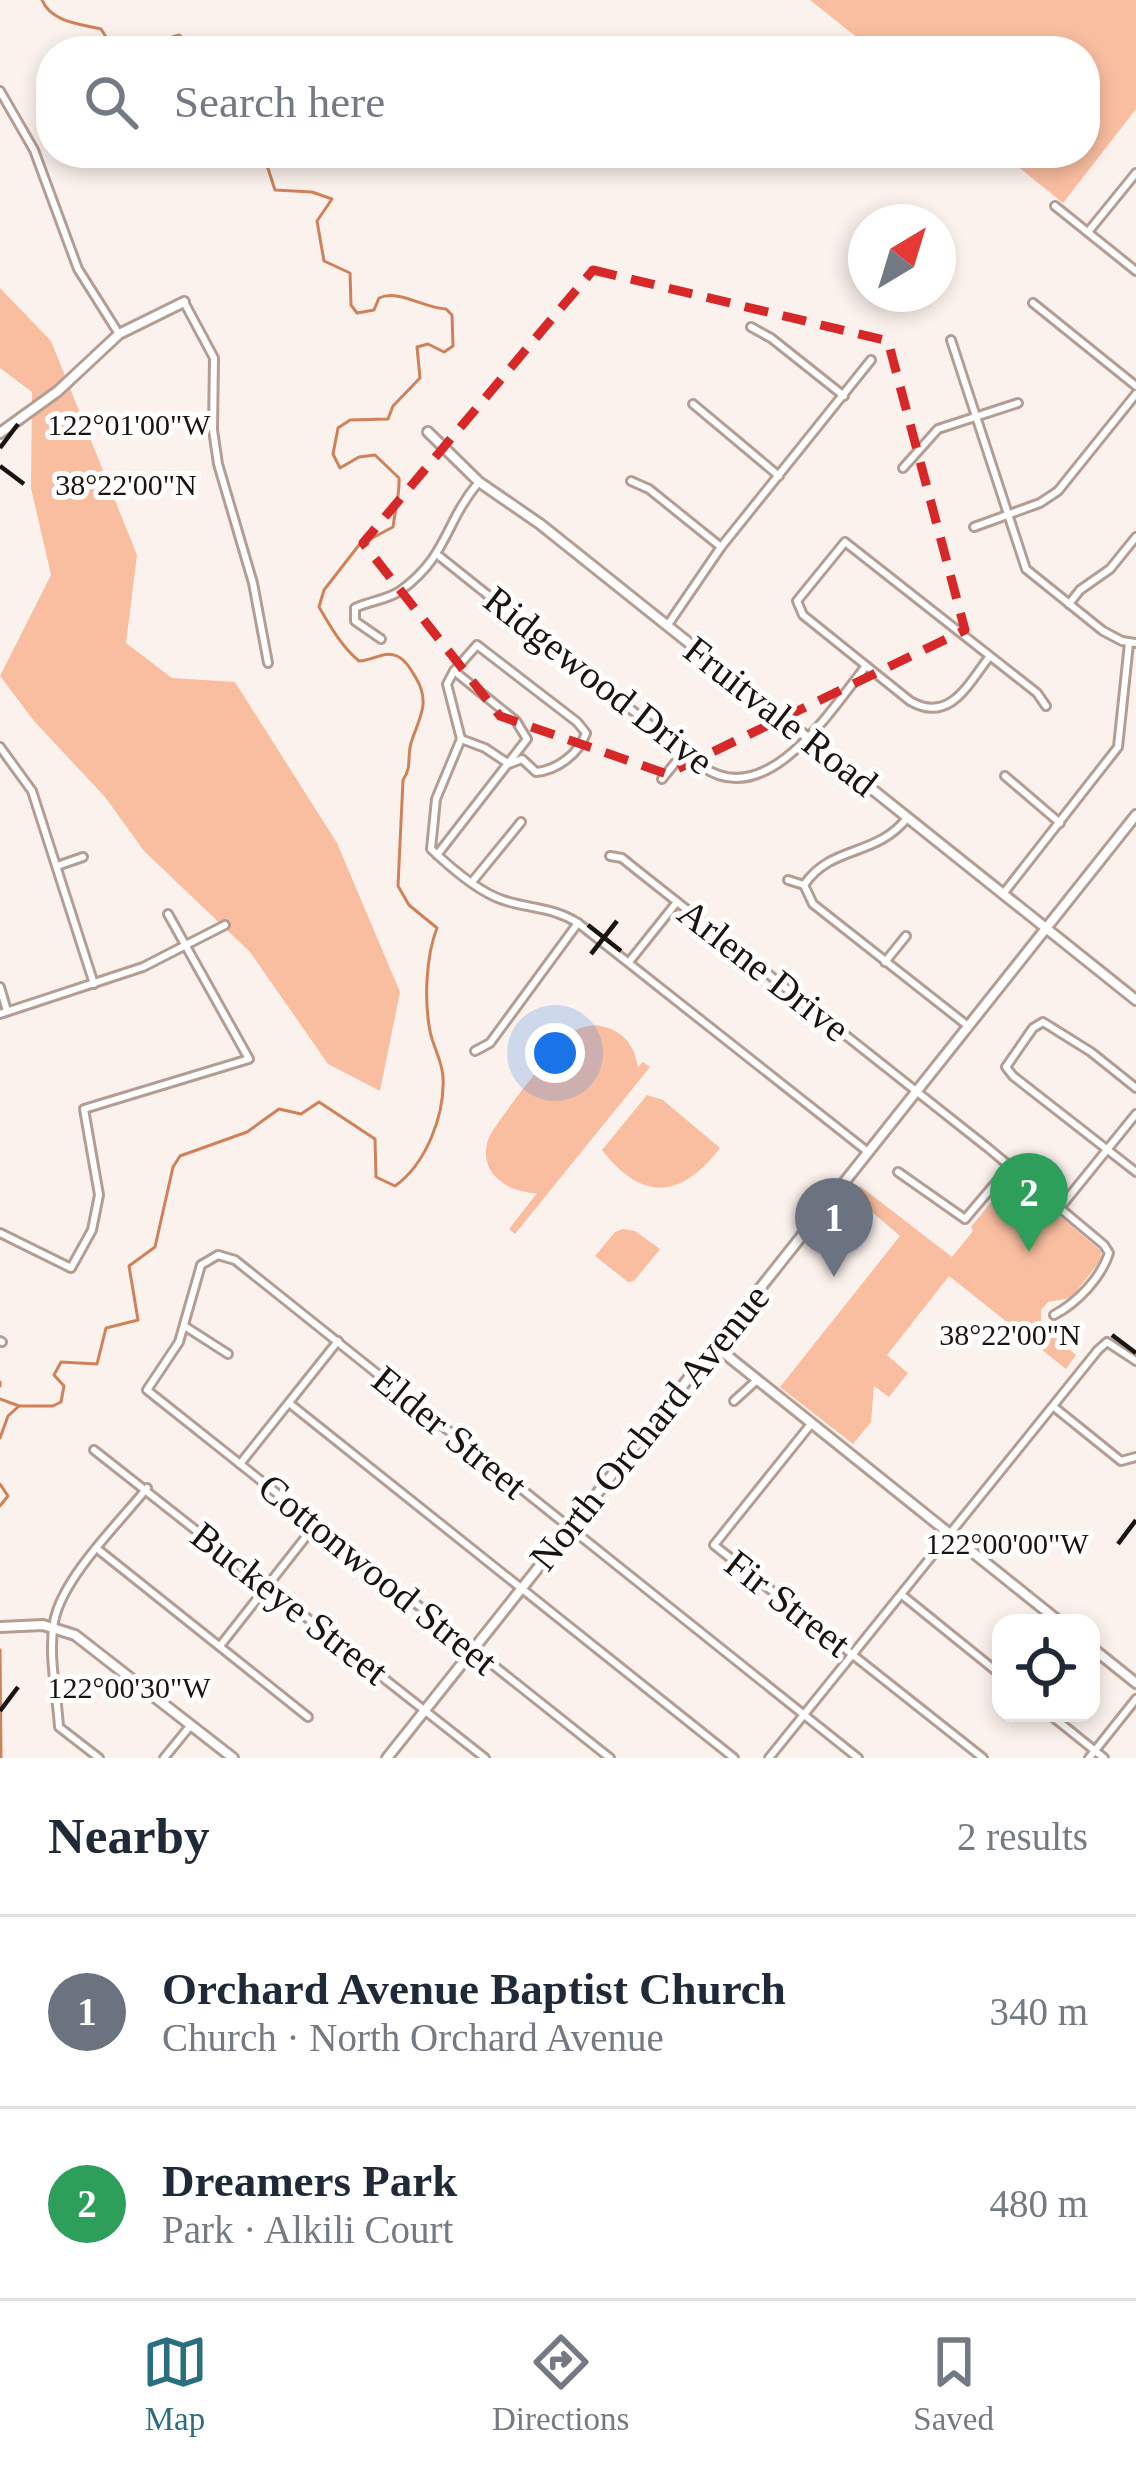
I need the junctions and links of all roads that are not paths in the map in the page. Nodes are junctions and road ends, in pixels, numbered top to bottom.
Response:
1 (0, 92) edge
2 (36, 155) edge
3 (41, 168) edge
4 (1136, 173) edge
5 (1055, 206) dead end
6 (1088, 232) junction
7 (1136, 271) edge
8 (184, 302) joint
9 (1033, 303) dead end
10 (752, 328) dead end
11 (119, 334) junction
12 (951, 340) dead end
13 (872, 360) dead end
14 (1136, 390) edge
15 (844, 396) junction
16 (1018, 403) dead end
17 (693, 404) dead end
18 (975, 415) junction
19 (428, 432) dead end
20 (0, 433) edge
21 (903, 468) dead end
22 (778, 476) junction
23 (479, 482) junction
24 (631, 482) dead end
25 (1007, 515) junction
26 (974, 527) dead end
27 (1136, 537) edge
28 (721, 547) junction
29 (439, 556) junction
30 (1069, 604) junction
31 (667, 626) junction
32 (381, 639) dead end
33 (1133, 643) edge
34 (990, 656) junction
35 (268, 663) dead end
36 (866, 666) junction
37 (454, 671) junction
38 (1046, 706) dead end
39 (809, 737) junction
40 (461, 740) junction
41 (0, 747) edge
42 (684, 752) junction
43 (509, 764) junction
44 (1005, 776) dead end
45 (662, 779) dead end
46 (1136, 815) edge
47 (908, 818) junction
48 (521, 822) dead end
49 (1060, 823) junction
50 (437, 855) junction
51 (610, 856) dead end
52 (83, 857) dead end
53 (57, 866) junction
54 (788, 880) dead end
55 (472, 882) junction
56 (804, 885) junction
57 (1004, 893) junction
58 (677, 902) junction
59 (168, 914) dead end
60 (578, 922) junction
61 (225, 925) dead end
62 (1046, 928) junction
63 (906, 936) dead end
64 (188, 945) junction
65 (628, 962) junction
66 (885, 962) junction
67 (94, 984) junction
68 (0, 987) edge
69 (1136, 1000) edge
70 (4, 1012) edge
71 (968, 1026) junction
72 (475, 1052) dead end
73 (1136, 1088) edge
74 (916, 1091) junction
75 (1136, 1114) edge
76 (1108, 1148) junction
77 (868, 1152) junction
78 (1010, 1166) junction
79 (898, 1172) dead end
80 (1136, 1172) edge
81 (1059, 1209) junction
82 (0, 1233) edge
83 (1054, 1315) dead end
84 (185, 1326) junction
85 (338, 1341) junction
86 (714, 1345) junction
87 (228, 1354) dead end
88 (1136, 1361) edge
89 (757, 1380) junction
90 (734, 1401) dead end
91 (289, 1403) junction
92 (1054, 1406) junction
93 (811, 1424) junction
94 (94, 1450) dead end
95 (1136, 1456) edge
96 (240, 1464) junction
97 (147, 1488) junction
98 (316, 1524) junction
99 (568, 1528) junction
100 (950, 1534) junction
101 (99, 1550) junction
102 (268, 1585) junction
103 (520, 1588) junction
104 (902, 1595) junction
105 (1050, 1614) edge
106 (5, 1627) edge
107 (53, 1627) junction
108 (220, 1646) junction
109 (472, 1648) junction
110 (1100, 1654) edge
111 (853, 1655) junction
112 (992, 1668) edge
113 (1136, 1683) edge
114 (1136, 1700) edge
115 (424, 1709) junction
116 (804, 1715) junction
117 (308, 1717) dead end
118 (1058, 1722) edge
119 (191, 1725) junction
120 (1092, 1754) edge
121 (99, 1758) edge
122 (164, 1758) edge
123 (233, 1758) edge
124 (387, 1758) edge
125 (485, 1758) edge
126 (610, 1758) edge
127 (734, 1758) edge
128 (769, 1758) edge
129 (858, 1758) edge
130 (983, 1758) edge
131 (1104, 1758) edge

1 - 2 street
3 - 11 street
4 - 6 street
5 - 6 street
6 - 7 street
8 - 11 street
8 - 35 street
9 - 14 street
10 - 15 street
11 - 20 street
12 - 18 street
13 - 15 street
14 - 25 street
15 - 22 street
16 - 18 street
17 - 22 street
18 - 21 street
18 - 25 street
19 - 23 street, Fruitvale Road
22 - 28 street
23 - 29 street
23 - 31 street, Fruitvale Road
24 - 28 street
25 - 26 street
25 - 30 street
27 - 30 street
28 - 31 street
29 - 32 street
29 - 42 street, Ridgewood Drive
30 - 33 street
31 - 39 street, Fruitvale Road
33 - 49 street
34 - 36 street
34 - 36 street
34 - 38 street
36 - 39 street, Ridgewood Drive
37 - 40 street
37 - 43 street
37 - 43 street
39 - 42 street, Ridgewood Drive
39 - 47 street, Fruitvale Road
40 - 43 street
40 - 50 street
41 - 53 street
42 - 45 street
43 - 50 street
44 - 49 street
46 - 62 street, North Orchard Avenue
47 - 56 street
47 - 57 street, Fruitvale Road
48 - 55 street
49 - 57 street
50 - 55 street
51 - 58 street, Arlene Drive
52 - 53 street
53 - 67 street
54 - 56 street
55 - 60 street
56 - 66 street
57 - 62 street, Fruitvale Road
58 - 65 street
58 - 74 street, Arlene Drive
59 - 64 street
60 - 65 street
60 - 72 street
61 - 64 street
62 - 69 street, Fruitvale Road
62 - 71 street, North Orchard Avenue
63 - 66 street
64 - 67 street
64 - 82 street
65 - 77 street
66 - 71 street
67 - 70 street
68 - 70 street
71 - 74 street, North Orchard Avenue
73 - 76 street
74 - 77 street, North Orchard Avenue
74 - 78 street, Arlene Drive
75 - 76 street
76 - 80 street
76 - 81 street
77 - 86 street, North Orchard Avenue
78 - 79 street
78 - 81 street, Arlene Drive
81 - 83 street, Arlene Drive
84 - 85 street, Elder Street
84 - 87 street
84 - 96 street, Cottonwood Street
85 - 91 street
85 - 99 street, Elder Street
86 - 89 street
86 - 99 street, North Orchard Avenue
88 - 92 street
89 - 90 street
89 - 93 street
91 - 96 street
91 - 103 street
92 - 95 street
92 - 100 street
93 - 100 street
93 - 111 street, Fir Street
94 - 97 street, Buckeye Street
96 - 98 street, Cottonwood Street
97 - 101 street
97 - 102 street, Buckeye Street
98 - 102 street
98 - 109 street, Cottonwood Street
99 - 103 street, North Orchard Avenue
99 - 116 street, Elder Street
100 - 104 street
100 - 105 street
101 - 107 street
101 - 108 street
102 - 108 street
102 - 115 street, Buckeye Street
103 - 109 street, North Orchard Avenue
103 - 127 street
104 - 111 street
104 - 112 street
106 - 107 street
107 - 119 street
107 - 121 street
108 - 117 street
109 - 115 street, North Orchard Avenue
109 - 126 street, Cottonwood Street
110 - 113 street
111 - 116 street
111 - 130 street, Fir Street
114 - 120 street
115 - 124 street, North Orchard Avenue
115 - 125 street, Buckeye Street
116 - 128 street
116 - 129 street, Elder Street
118 - 120 street
119 - 122 street
119 - 123 street
120 - 131 street

